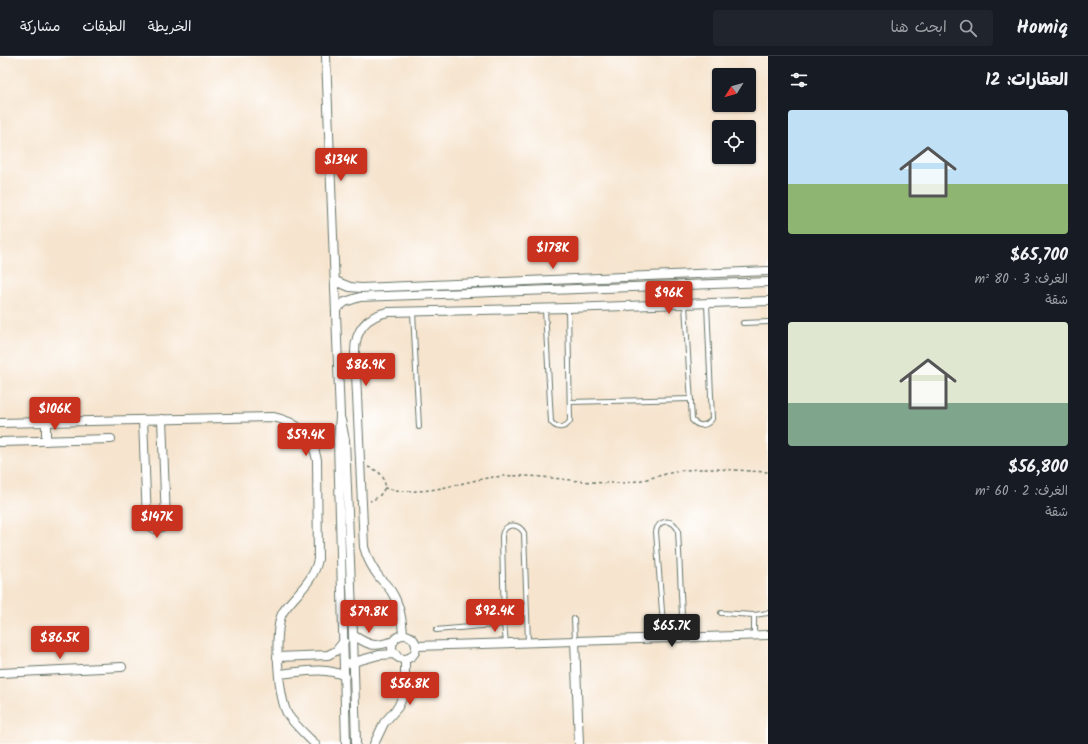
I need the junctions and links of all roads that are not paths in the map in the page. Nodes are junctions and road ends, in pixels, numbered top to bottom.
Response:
1 (326, 56) edge
2 (768, 271) edge
3 (335, 281) junction
4 (768, 282) edge
5 (768, 301) edge
6 (707, 304) junction
7 (685, 305) junction
8 (568, 308) junction
9 (545, 309) junction
10 (336, 310) junction
11 (413, 312) junction
12 (768, 322) edge
13 (743, 323) dead end
14 (691, 399) junction
15 (570, 402) junction
16 (340, 416) junction
17 (162, 419) junction
18 (143, 420) junction
19 (46, 422) junction
20 (0, 423) edge
21 (419, 427) dead end
22 (111, 439) dead end
23 (46, 441) junction
24 (0, 442) edge
25 (721, 613) dead end
26 (768, 613) edge
27 (754, 615) junction
28 (574, 619) dead end
29 (504, 624) junction
30 (436, 630) dead end
31 (403, 635) junction
32 (754, 635) junction
33 (768, 635) edge
34 (354, 636) junction
35 (683, 637) junction
36 (664, 638) junction
37 (575, 640) junction
38 (394, 641) junction
39 (344, 642) junction
40 (528, 642) junction
41 (506, 643) junction
42 (416, 646) junction
43 (396, 654) junction
44 (278, 657) junction
45 (405, 659) junction
46 (354, 662) junction
47 (345, 664) junction
48 (122, 667) dead end
49 (0, 673) edge
50 (279, 674) junction
51 (345, 676) junction
52 (315, 744) edge
53 (346, 744) edge
54 (356, 744) edge
55 (374, 744) edge
56 (579, 744) edge

1 - 3 street
2 - 3 street
3 - 10 street
4 - 10 street
5 - 6 street
6 - 7 street
6 - 14 lane
7 - 8 street
7 - 14 lane
8 - 9 street
8 - 15 lane
9 - 11 street
9 - 15 lane
10 - 16 street
11 - 21 lane
11 - 31 street
12 - 13 lane
14 - 15 lane
16 - 34 street
16 - 39 street
17 - 18 street
17 - 18 street
17 - 44 street
18 - 19 street
19 - 20 street
19 - 23 street
22 - 23 street
23 - 24 street
25 - 27 lane
26 - 27 lane
27 - 32 lane
28 - 37 lane
29 - 30 lane
29 - 40 lane
29 - 41 lane
31 - 38 street
31 - 42 street
32 - 33 street
32 - 35 street
34 - 38 street
34 - 46 street
35 - 36 street
35 - 36 lane
36 - 37 street
37 - 40 street
37 - 56 street
38 - 43 street
39 - 44 street
39 - 47 street
40 - 41 street
41 - 42 street
42 - 45 street
43 - 45 street
43 - 46 street
44 - 50 street
45 - 55 street
46 - 47 street
46 - 54 street
47 - 51 street
48 - 49 street
50 - 51 street
50 - 52 street
51 - 53 street

